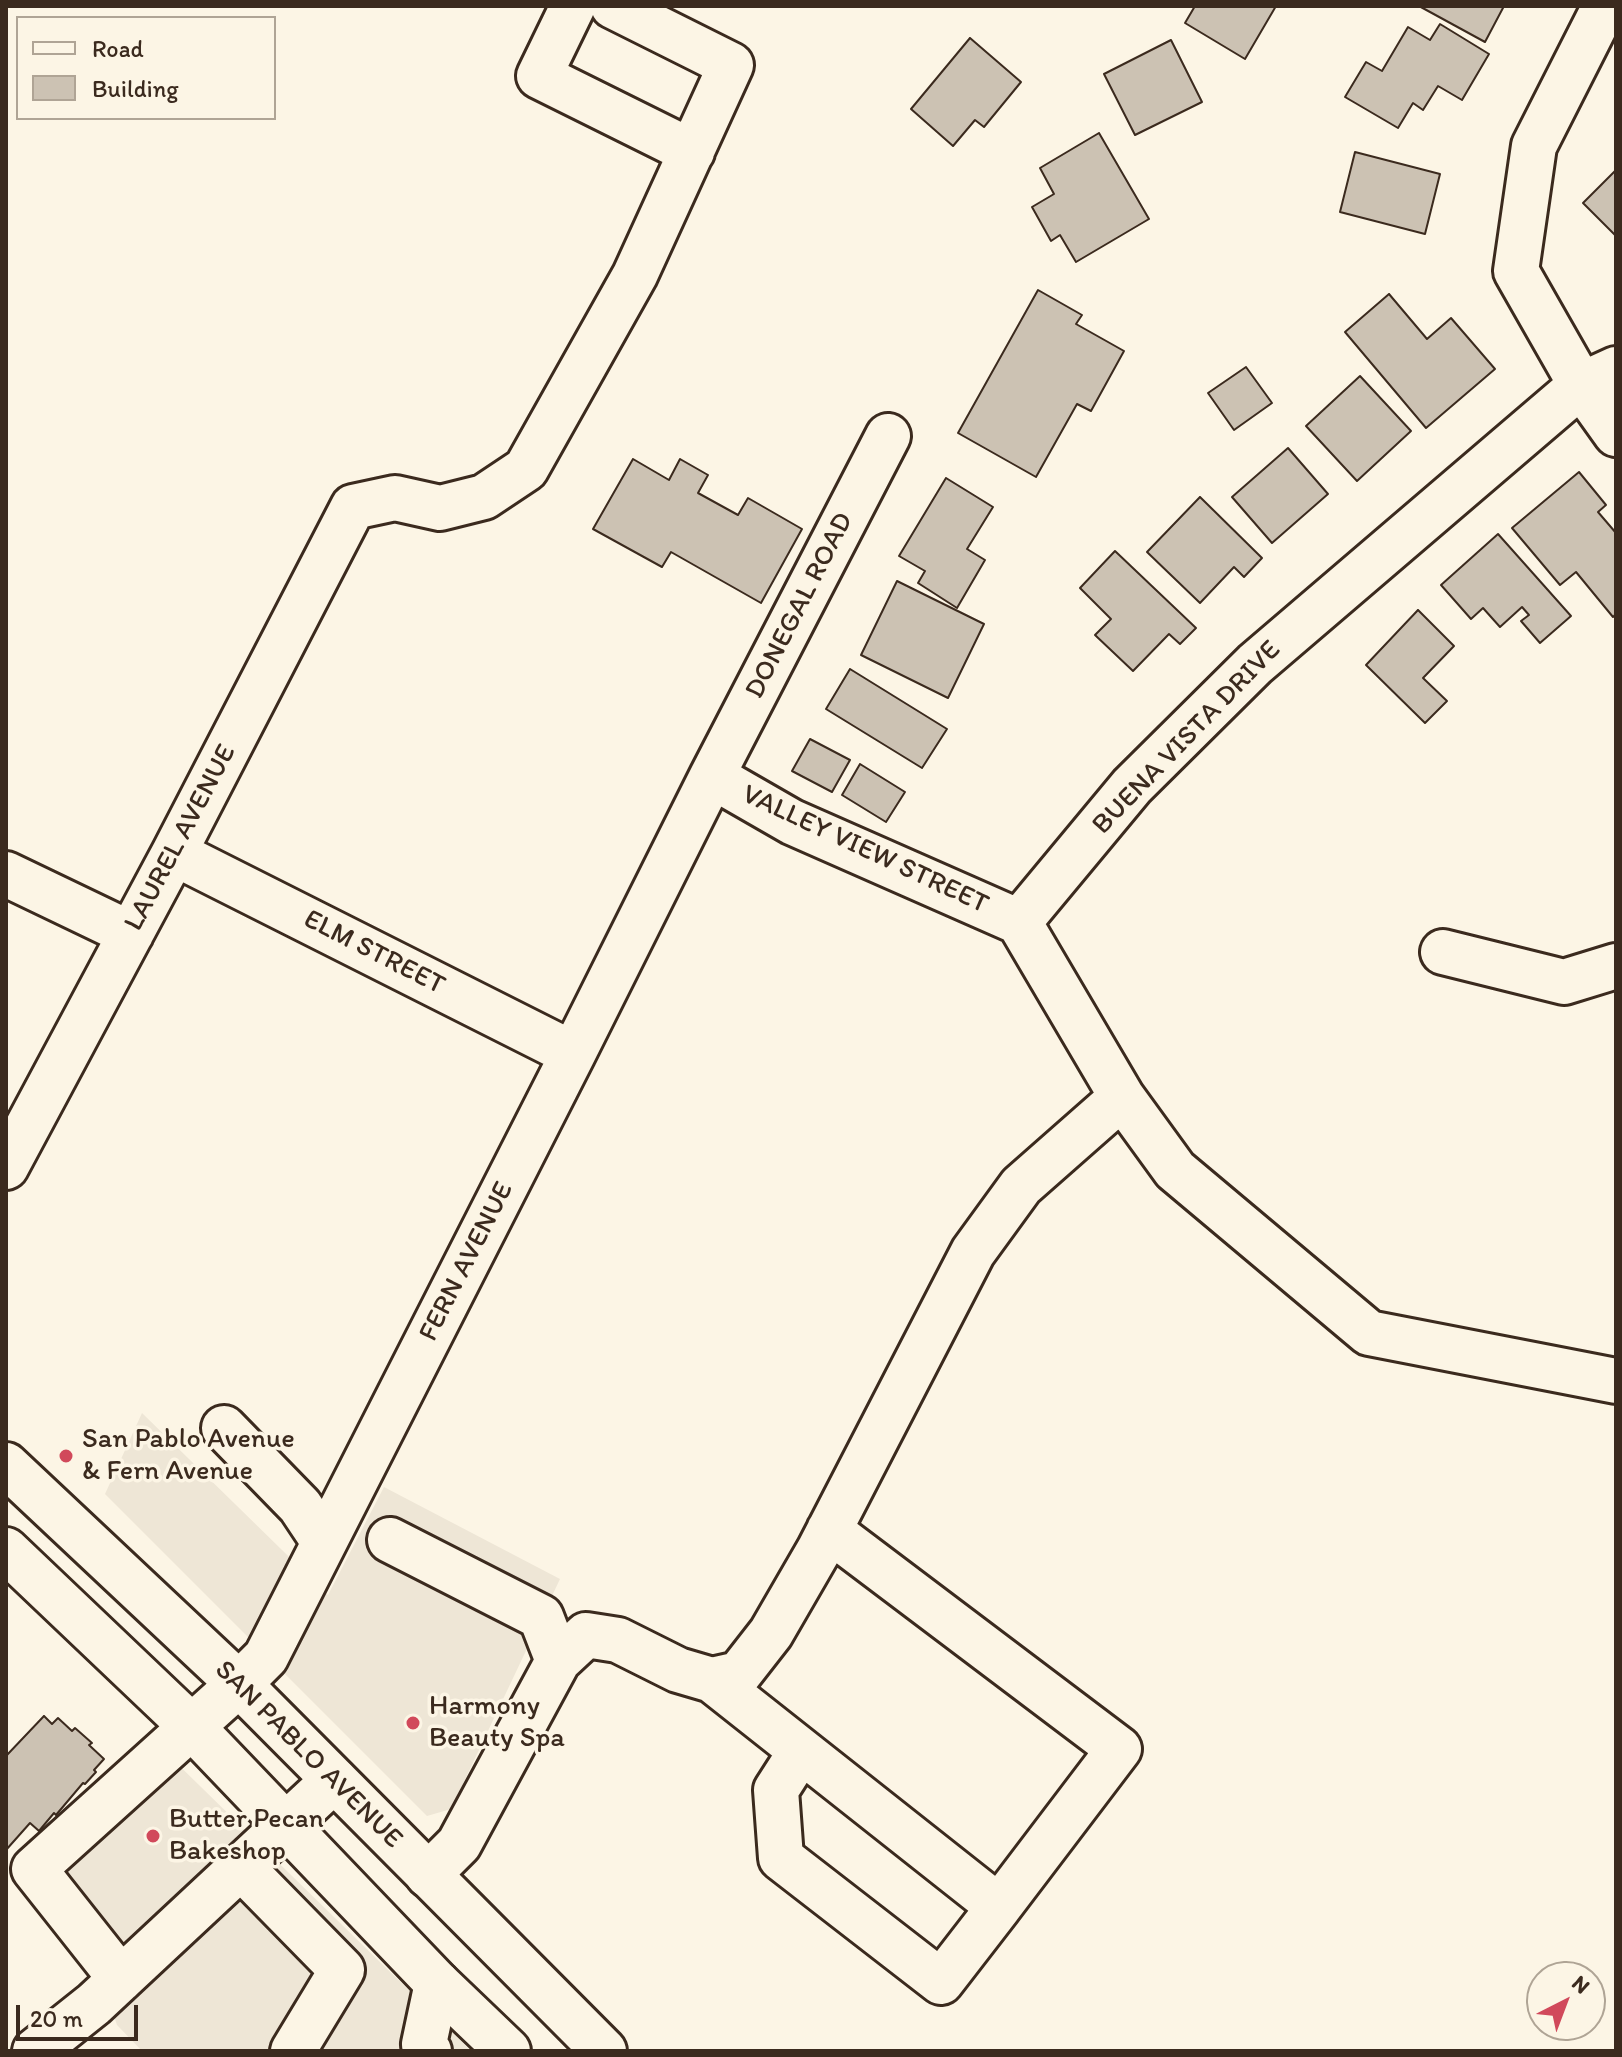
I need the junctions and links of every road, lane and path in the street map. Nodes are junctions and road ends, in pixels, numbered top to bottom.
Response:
1 (573, 6) edge
2 (613, 6) edge
3 (1605, 6) edge
4 (692, 152) junction
5 (1598, 377) edge
6 (1616, 434) edge
7 (888, 436) dead end
8 (712, 776) junction
9 (174, 853) junction
10 (6, 874) edge
11 (1019, 922) junction
12 (131, 934) junction
13 (1443, 952) dead end
14 (1616, 966) edge
15 (573, 1054) junction
16 (1122, 1097) junction
17 (6, 1167) edge
18 (1616, 1381) edge
19 (224, 1428) dead end
20 (6, 1465) edge
21 (829, 1530) junction
22 (390, 1540) dead end
23 (324, 1542) junction
24 (6, 1550) edge
25 (558, 1661) junction
26 (712, 1680) junction
27 (239, 1684) junction
28 (192, 1727) junction
29 (801, 1751) junction
30 (334, 1780) junction
31 (287, 1824) junction
32 (241, 1867) junction
33 (428, 1875) junction
34 (999, 1907) junction
35 (121, 1979) junction
36 (437, 1983) junction
37 (6, 2038) edge
38 (16, 2051) edge
39 (35, 2051) edge
40 (293, 2051) edge
41 (429, 2051) edge
42 (508, 2051) edge
43 (604, 2051) edge

1 - 4 street
2 - 4 street
3 - 5 street
4 - 9 street, LAUREL AVENUE
5 - 6 street
5 - 11 street, BUENA VISTA DRIVE
7 - 8 street, DONEGAL ROAD
8 - 11 street, VALLEY VIEW STREET
8 - 15 street, FERN AVENUE
9 - 12 street, LAUREL AVENUE
9 - 15 street, ELM STREET
10 - 12 street
11 - 16 street
12 - 17 street, LAUREL AVENUE
13 - 14 street
15 - 23 street, FERN AVENUE
16 - 18 street
16 - 21 street
19 - 23 street
20 - 27 street, SAN PABLO AVENUE
21 - 26 street
21 - 34 street
22 - 25 street
23 - 27 street, FERN AVENUE
24 - 28 street
25 - 26 street
25 - 33 street
26 - 29 street
27 - 28 street, FERN AVENUE
27 - 30 street, SAN PABLO AVENUE
28 - 31 street
28 - 35 street, FERN AVENUE
29 - 34 street
29 - 34 street
30 - 31 street
30 - 33 street, SAN PABLO AVENUE
31 - 32 street
31 - 36 street
32 - 35 street
32 - 40 street
33 - 43 street, SAN PABLO AVENUE
35 - 39 street
36 - 41 street
36 - 42 street
37 - 38 street

